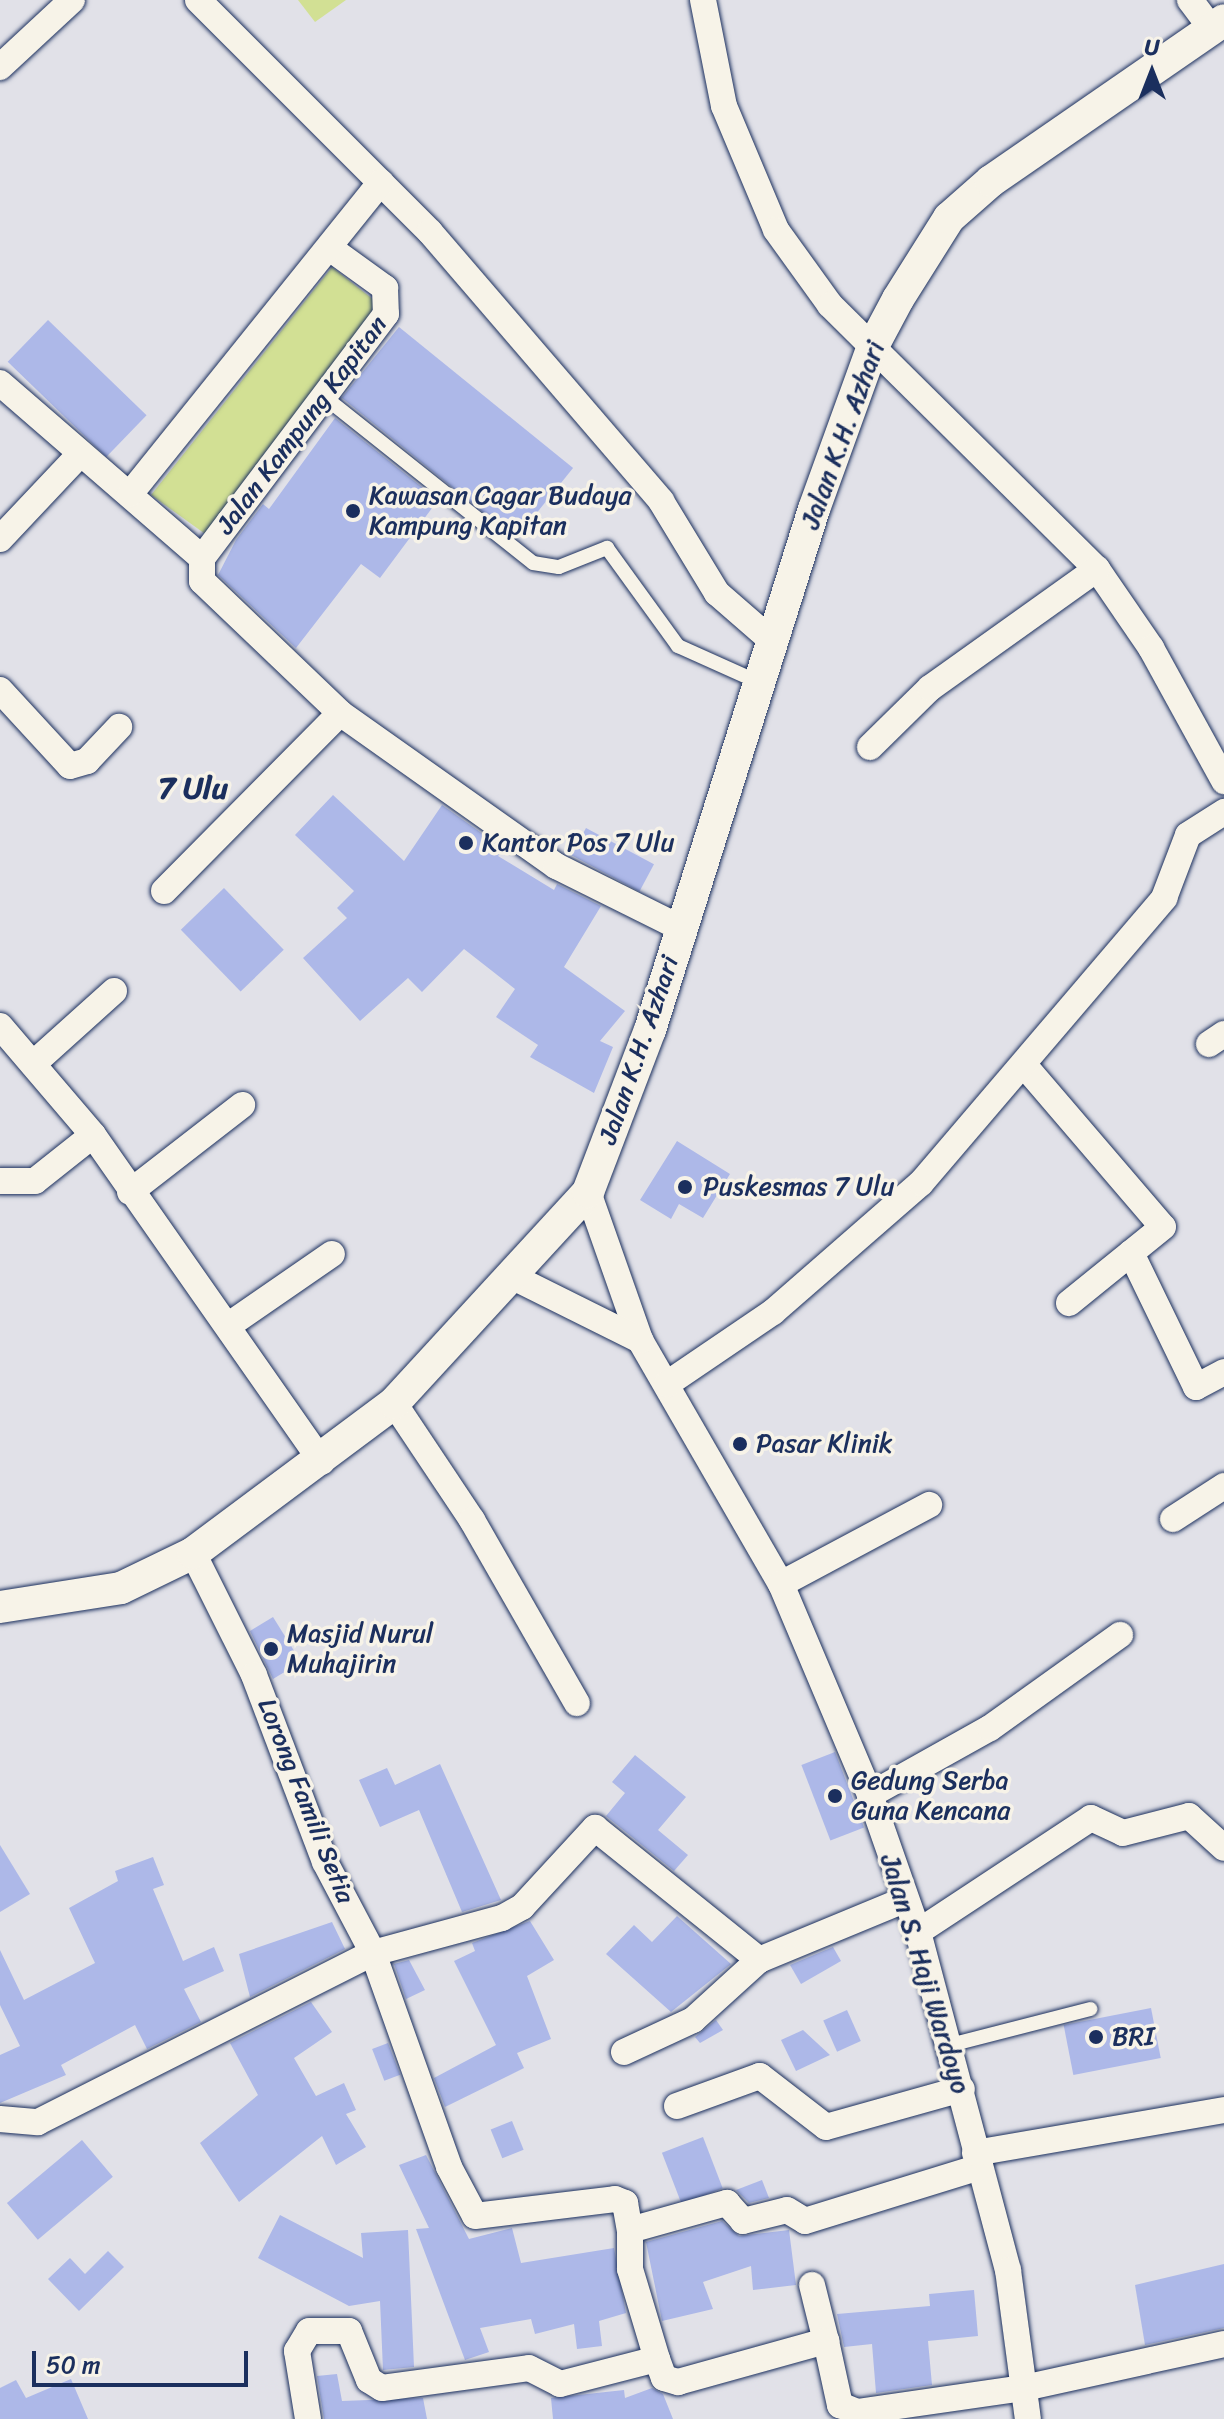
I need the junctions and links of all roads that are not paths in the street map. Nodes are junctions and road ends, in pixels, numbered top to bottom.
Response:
1 (72, 0) edge
2 (198, 0) edge
3 (703, 0) edge
4 (1190, 0) edge
5 (1220, 33) edge
6 (0, 67) edge
7 (381, 182) junction
8 (331, 249) junction
9 (873, 346) junction
10 (0, 383) edge
11 (327, 399) junction
12 (83, 457) junction
13 (130, 494) junction
14 (0, 539) edge
15 (202, 558) junction
16 (1097, 569) junction
17 (771, 640) junction
18 (758, 682) junction
19 (0, 690) edge
20 (340, 713) junction
21 (119, 727) dead end
22 (870, 747) dead end
23 (1224, 781) edge
24 (1224, 812) edge
25 (164, 891) dead end
26 (681, 928) junction
27 (114, 991) dead end
28 (0, 1026) edge
29 (33, 1064) junction
30 (1024, 1065) junction
31 (242, 1105) dead end
32 (93, 1135) junction
33 (0, 1181) edge
34 (130, 1192) junction
35 (588, 1192) junction
36 (1131, 1253) junction
37 (332, 1254) dead end
38 (515, 1278) junction
39 (1069, 1303) dead end
40 (229, 1325) junction
41 (640, 1340) junction
42 (1224, 1372) edge
43 (667, 1384) junction
44 (394, 1403) junction
45 (322, 1462) junction
46 (1224, 1486) edge
47 (929, 1505) dead end
48 (1173, 1519) dead end
49 (193, 1553) junction
50 (781, 1584) junction
51 (0, 1607) edge
52 (1120, 1635) dead end
53 (577, 1703) dead end
54 (870, 1795) junction
55 (1224, 1848) edge
56 (904, 1900) junction
57 (918, 1932) junction
58 (373, 1953) junction
59 (759, 1960) junction
60 (1090, 2009) dead end
61 (950, 2045) junction
62 (624, 2052) dead end
63 (962, 2089) junction
64 (677, 2106) dead end
65 (1224, 2110) edge
66 (0, 2119) edge
67 (977, 2160) junction
68 (630, 2230) junction
69 (812, 2285) dead end
70 (826, 2341) junction
71 (1224, 2344) edge
72 (657, 2359) junction
73 (1024, 2388) junction
74 (308, 2419) edge
75 (1028, 2419) edge

1 - 6 street
2 - 7 street
3 - 9 street
4 - 5 street
5 - 9 street, Jalan K.H. Azhari
7 - 8 street
7 - 17 street
8 - 11 street, Jalan Kampung Kapitan
8 - 13 street
9 - 16 street
9 - 17 street, Jalan K.H. Azhari
10 - 12 street, Jalan Kampung Kapitan
11 - 15 street, Jalan Kampung Kapitan
11 - 18 lane
12 - 13 street, Jalan Kampung Kapitan
12 - 14 street
13 - 15 street, Jalan Kampung Kapitan
15 - 20 street, Jalan Kampung Kapitan
16 - 22 street
16 - 23 street
17 - 18 street, Jalan K.H. Azhari
18 - 26 street, Jalan K.H. Azhari
19 - 21 street
20 - 25 street
20 - 26 street, Jalan Kampung Kapitan
24 - 30 street
26 - 35 street, Jalan K.H. Azhari
27 - 29 street
28 - 29 street
29 - 32 street
30 - 36 street
30 - 43 street
31 - 34 street
32 - 33 street
32 - 34 street
34 - 40 street
35 - 38 street, Jalan K.H. Azhari
35 - 41 street, Jalan S. Haji Wardoyo
36 - 39 street
36 - 42 street
37 - 40 street
38 - 41 street
38 - 44 street, Jalan K.H. Azhari
40 - 45 street
41 - 43 street, Jalan S. Haji Wardoyo
43 - 50 street, Jalan S. Haji Wardoyo
44 - 45 street, Jalan K.H. Azhari
44 - 53 street
45 - 49 street, Jalan K.H. Azhari
46 - 48 street
47 - 50 street
49 - 51 street, Jalan K.H. Azhari
49 - 58 street, Lorong Famili Setia
50 - 54 street, Jalan S. Haji Wardoyo
52 - 54 street
54 - 56 street, Jalan S. Haji Wardoyo
55 - 57 street
56 - 57 street, Jalan S. Haji Wardoyo
56 - 59 street
57 - 61 street, Jalan S. Haji Wardoyo
58 - 59 street
58 - 66 street
58 - 68 street, Lorong Famili Setia
59 - 62 street
60 - 61 lane
61 - 63 street, Jalan S. Haji Wardoyo
63 - 64 street
63 - 67 street, Jalan S. Haji Wardoyo
65 - 67 street
67 - 68 street
67 - 73 street, Jalan S. Haji Wardoyo
68 - 72 street
69 - 70 street
70 - 72 street
70 - 73 street
71 - 73 street
72 - 74 street
73 - 75 street, Jalan S. Haji Wardoyo

